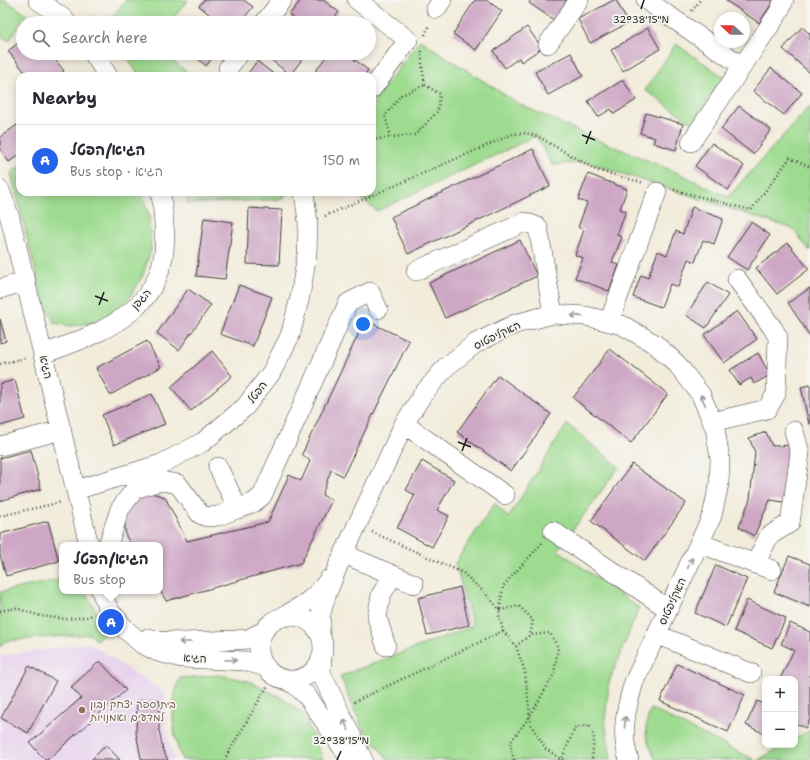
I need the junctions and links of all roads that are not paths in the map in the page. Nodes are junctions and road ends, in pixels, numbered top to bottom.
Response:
1 (38, 0) edge
2 (282, 0) edge
3 (357, 0) edge
4 (579, 0) edge
5 (646, 0) edge
6 (784, 0) edge
7 (60, 16) edge
8 (269, 16) edge
9 (548, 44) dead end
10 (98, 60) edge
11 (234, 60) edge
12 (742, 66) junction
13 (228, 68) dead end
14 (105, 72) edge
15 (376, 84) edge
16 (691, 142) dead end
17 (658, 188) road end
18 (0, 190) edge
19 (160, 196) edge
20 (305, 196) edge
21 (416, 271) dead end
22 (737, 280) dead end
23 (26, 281) junction
24 (0, 288) edge
25 (378, 309) dead end
26 (553, 314) junction
27 (609, 322) junction
28 (43, 354) junction
29 (712, 422) junction
30 (404, 424) junction
31 (62, 430) junction
32 (794, 431) dead end
33 (0, 446) edge
34 (218, 466) dead end
35 (77, 494) junction
36 (504, 495) dead end
37 (238, 509) junction
38 (553, 531) road end
39 (88, 542) edge
40 (109, 542) edge
41 (699, 543) junction
42 (341, 560) junction
43 (393, 575) junction
44 (414, 584) dead end
45 (102, 594) edge
46 (668, 609) junction
47 (281, 617) junction
48 (264, 631) junction
49 (320, 632) junction
50 (129, 633) junction
51 (656, 634) junction
52 (386, 646) dead end
53 (322, 657) junction
54 (751, 673) dead end
55 (275, 674) junction
56 (351, 760) edge
57 (363, 760) edge
58 (629, 760) edge

1 - 7 street
2 - 8 street
3 - 15 street
4 - 9 street
5 - 12 street
6 - 12 street
10 - 14 street
11 - 13 street
12 - 16 street
17 - 27 street
18 - 23 street, הגיא
19 - 28 street, הגפן
20 - 35 street, הפטל
21 - 26 street
22 - 29 street
23 - 24 street
23 - 28 street, הגיא
25 - 37 street
27 -> 26 street, האקליפטוס
26 - 30 street, האקליפטוס
29 -> 27 street, האקליפטוס
28 - 31 street, הגיא
29 - 41 street, האקליפטוס
30 - 36 street
30 - 42 street, האקליפטוס
31 - 33 street
31 - 35 street, הגיא
32 - 41 street
34 - 37 street
35 - 39 street, הגיא
37 - 40 street
38 - 46 street
46 -> 41 street, האקליפטוס
42 - 43 street
42 - 47 street, האקליפטוס
42 - 49 street, האקליפטוס
43 - 44 street
43 - 52 street
45 - 50 street, הגיא
46 - 51 street, האקליפטוס
47 - 48 street
47 - 49 street
48 -> 50 street, הגיא
48 - 55 street
49 - 53 street
50 -> 55 street, הגיא
51 - 54 street
58 -> 51 street, האקליפטוס
53 - 55 street
57 -> 53 street
55 - 56 street, הגיא

